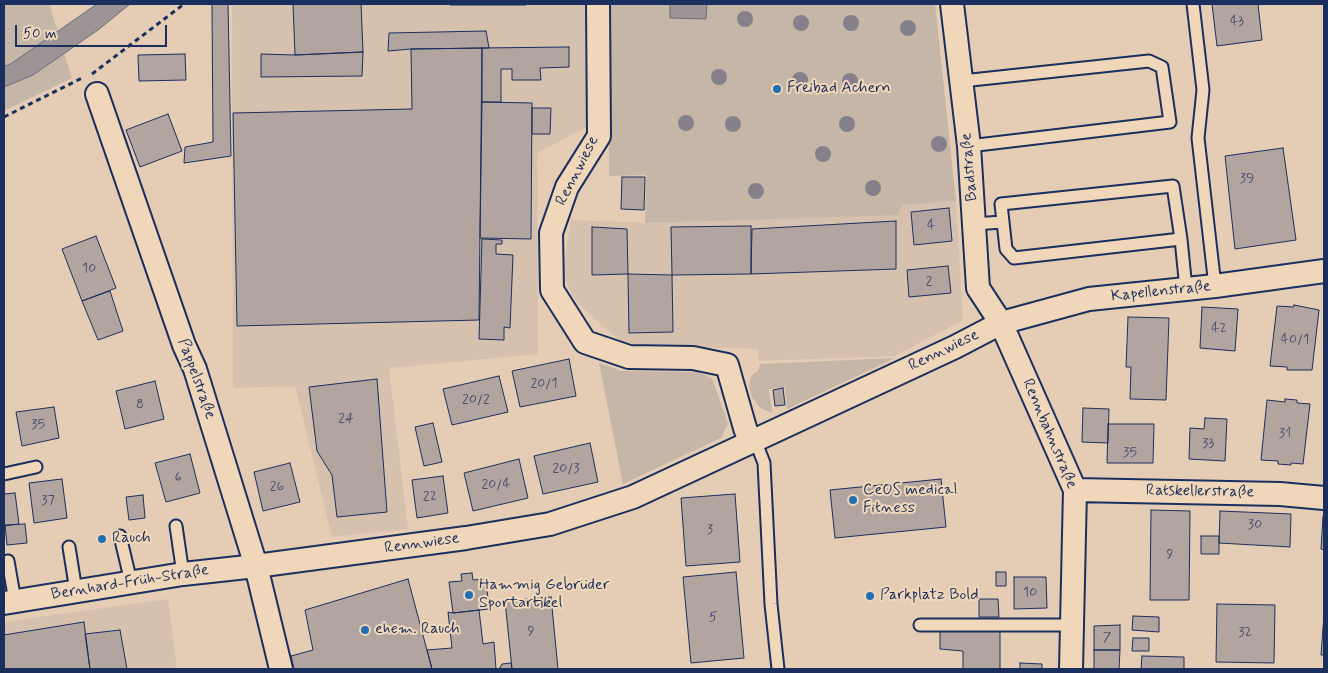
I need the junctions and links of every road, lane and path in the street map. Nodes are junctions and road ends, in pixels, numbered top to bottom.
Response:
1 (184, 4) edge
2 (598, 4) edge
3 (952, 4) edge
4 (1193, 4) edge
5 (962, 81) junction
6 (90, 82) junction
7 (4, 117) edge
8 (969, 146) junction
9 (1002, 222) junction
10 (974, 224) junction
11 (1181, 239) junction
12 (1324, 271) edge
13 (1215, 286) junction
14 (1186, 289) junction
15 (1001, 323) junction
16 (753, 441) junction
17 (36, 467) dead end
18 (4, 474) edge
19 (1075, 490) junction
20 (1324, 498) edge
21 (176, 526) dead end
22 (120, 536) dead end
23 (69, 547) dead end
24 (8, 561) dead end
25 (256, 566) junction
26 (183, 574) junction
27 (131, 582) junction
28 (76, 591) junction
29 (9, 602) edge
30 (920, 625) dead end
31 (1071, 625) junction
32 (281, 669) edge
33 (778, 669) edge
34 (1070, 669) edge

1 - 6 path
2 - 16 street, Rennwiese
3 - 5 street, Badstraße
4 - 13 lane
5 - 8 street, Badstraße
5 - 8 lane
6 - 7 path
6 - 25 street, Pappelstraße
8 - 10 street, Badstraße
9 - 10 lane
9 - 11 lane
9 - 11 lane
10 - 15 street, Badstraße
11 - 14 lane
12 - 13 street, Kapellenstraße
13 - 14 street, Kapellenstraße
14 - 15 street, Kapellenstraße
15 - 16 street, Rennwiese
15 - 19 street, Rennbahnstraße
16 - 25 street, Rennwiese
16 - 33 lane
17 - 18 lane
19 - 20 street, Ratskellerstraße
19 - 31 street, Rennbahnstraße
21 - 26 lane
22 - 27 lane
23 - 28 lane
24 - 29 lane
25 - 26 street, Bernhard-Früh-Straße
25 - 32 street, Pappelstraße
26 - 27 street, Bernhard-Früh-Straße
27 - 28 street, Bernhard-Früh-Straße
28 - 29 street, Bernhard-Früh-Straße
30 - 31 lane
31 - 34 street, Rennbahnstraße

